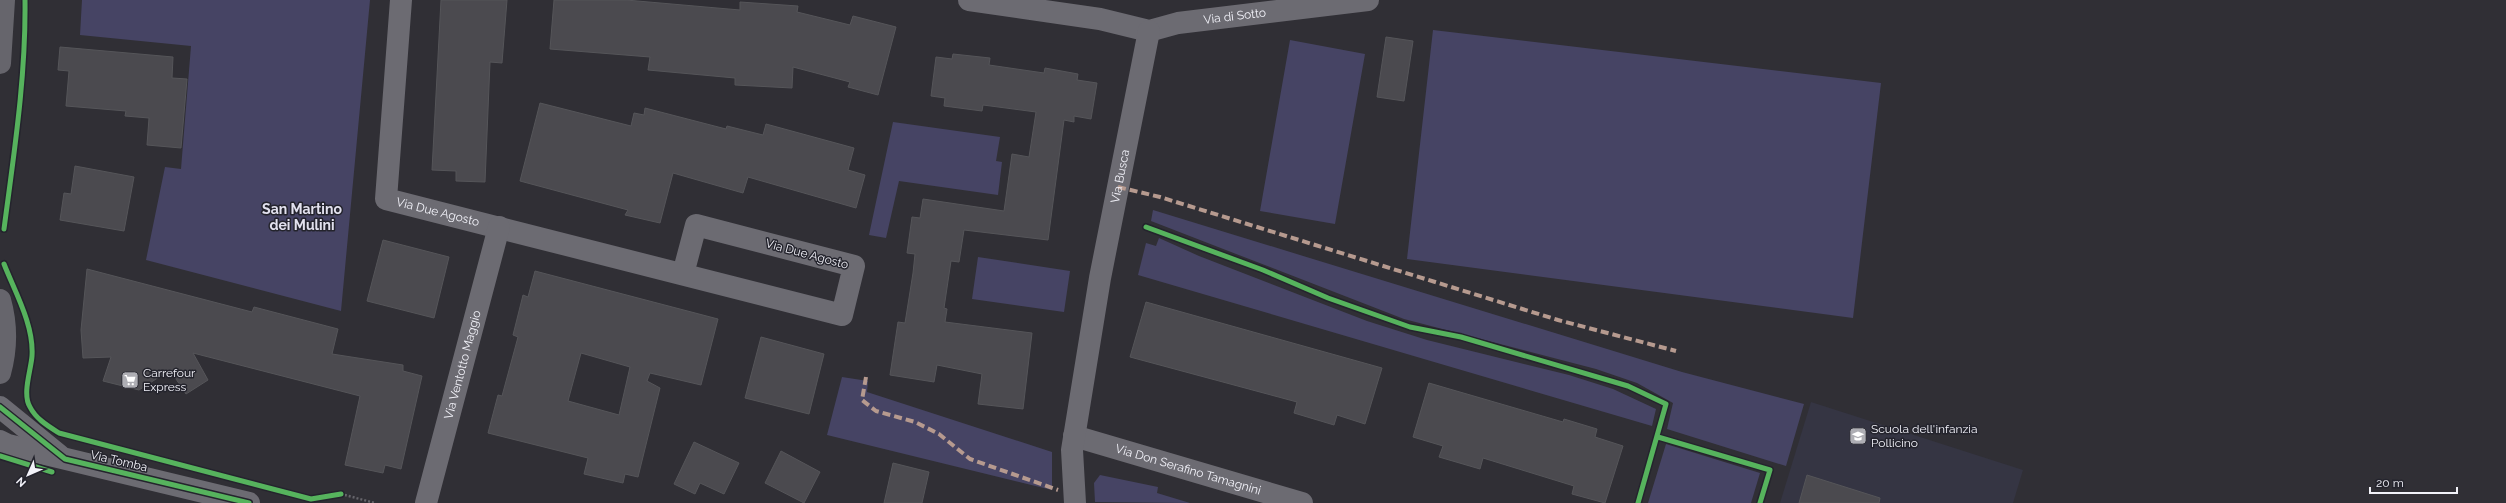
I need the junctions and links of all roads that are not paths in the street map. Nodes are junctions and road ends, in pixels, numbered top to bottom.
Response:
1 (4, 0) edge
2 (401, 0) edge
3 (969, 0) edge
4 (1368, 0) edge
5 (1149, 31) junction
6 (0, 63) edge
7 (499, 227) junction
8 (683, 274) junction
9 (0, 300) edge
10 (0, 373) edge
11 (0, 407) edge
12 (1074, 436) junction
13 (0, 441) edge
14 (65, 459) junction
15 (249, 503) edge
16 (426, 503) edge
17 (1075, 503) edge
18 (1302, 503) edge

1 - 6 main road
2 - 7 street, Via Due Agosto
3 - 5 street
4 - 5 street, Via di Sotto
5 - 12 street, Via Busca
7 - 8 street, Via Due Agosto
7 - 16 street, Via Ventotto Maggio
8 - 8 street, Via Due Agosto
9 - 10 main road
11 - 14 street, Via Tomba
12 - 17 street, Via Busca
12 - 18 street, Via Don Serafino Tamagnini
13 - 14 street
14 - 15 street, Via Tomba

